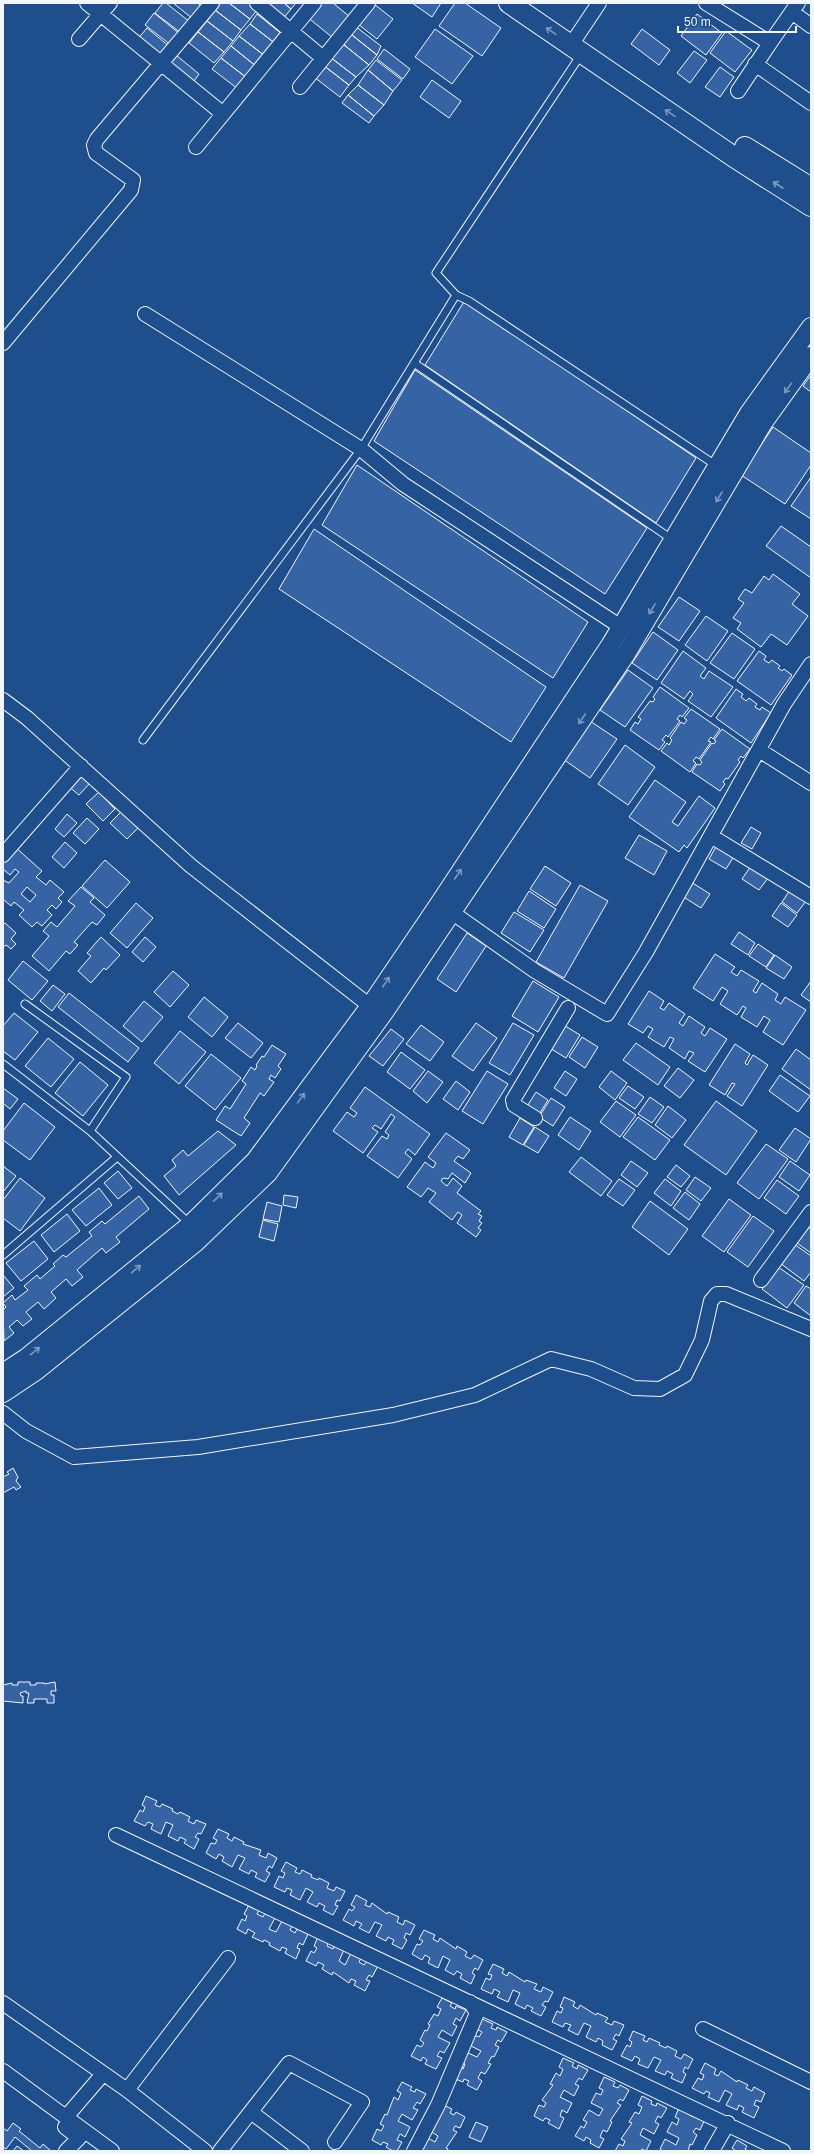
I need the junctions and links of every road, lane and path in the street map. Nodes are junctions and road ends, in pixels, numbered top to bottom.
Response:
1 (87, 3) edge
2 (110, 3) edge
3 (212, 3) edge
4 (257, 3) edge
5 (314, 3) edge
6 (368, 3) edge
7 (509, 3) edge
8 (534, 3) edge
9 (600, 3) edge
10 (706, 3) edge
11 (795, 7) edge
12 (100, 14) junction
13 (811, 26) edge
14 (291, 31) junction
15 (79, 39) dead end
16 (770, 43) junction
17 (577, 44) junction
18 (323, 58) junction
19 (160, 64) junction
20 (755, 64) junction
21 (300, 87) dead end
22 (738, 91) dead end
23 (811, 102) edge
24 (222, 113) junction
25 (196, 147) dead end
26 (811, 188) edge
27 (811, 206) edge
28 (456, 295) junction
29 (145, 314) dead end
30 (811, 327) edge
31 (3, 343) edge
32 (811, 356) edge
33 (414, 363) junction
34 (361, 449) junction
35 (717, 466) junction
36 (673, 540) junction
37 (621, 627) junction
38 (811, 664) edge
39 (3, 700) edge
40 (143, 740) dead end
41 (759, 750) junction
42 (81, 766) junction
43 (811, 783) edge
44 (711, 836) junction
45 (3, 855) edge
46 (811, 897) edge
47 (445, 908) junction
48 (572, 1001) junction
49 (25, 1004) dead end
50 (370, 1006) junction
51 (3, 1064) edge
52 (535, 1118) dead end
53 (90, 1131) junction
54 (117, 1157) junction
55 (810, 1216) edge
56 (196, 1231) junction
57 (3, 1255) edge
58 (761, 1280) dead end
59 (811, 1329) edge
60 (3, 1373) edge
61 (3, 1393) edge
62 (3, 1413) edge
63 (116, 1835) dead end
64 (228, 1958) dead end
65 (470, 2002) junction
66 (3, 2003) edge
67 (703, 2029) dead end
68 (3, 2071) edge
69 (103, 2074) junction
70 (3, 2081) edge
71 (811, 2082) edge
72 (127, 2090) junction
73 (251, 2112) junction
74 (66, 2117) junction
75 (728, 2124) junction
76 (335, 2142) dead end
77 (775, 2149) edge
78 (66, 2151) edge
79 (112, 2151) edge
80 (205, 2151) edge
81 (220, 2151) edge
82 (302, 2151) edge
83 (414, 2151) edge
84 (712, 2151) edge

1 - 12 street
2 - 12 street
3 - 19 street
4 - 14 street
5 - 14 street
6 - 18 street
17 -> 7 main road
8 - 17 main road
9 - 17 street
10 - 16 street
11 - 13 street
11 - 16 street
12 - 15 street
12 - 19 street
14 - 18 street
14 - 24 street
16 - 20 street
17 - 26 main road
27 -> 17 main road
17 - 28 lane
18 - 21 street
19 - 24 street
19 - 31 street
20 - 22 street
20 - 23 street
24 - 25 street
28 - 33 lane
28 - 35 lane
29 - 34 street
30 - 35 street
32 -> 47 street
33 - 34 lane
33 - 36 lane
34 - 37 street
34 - 40 lane
35 - 36 street
36 - 37 street
47 -> 37 street
38 - 41 street
39 - 42 street
41 - 43 street
41 - 44 street
42 - 45 street
42 - 50 street
44 - 46 street
44 - 48 street
47 - 48 street
50 -> 47 street
47 - 56 street
48 - 52 street
49 - 53 lane
56 -> 50 street
51 - 53 lane
53 - 54 lane
54 - 56 lane
54 - 57 lane
55 - 58 street
60 -> 56 street
56 - 61 street
59 - 62 street
63 - 65 street
64 - 72 street
65 - 75 street
65 - 83 street
66 - 69 street
67 - 71 street
68 - 74 street
69 - 72 street
69 - 74 street
70 - 78 street
72 - 80 street
73 - 76 street
73 - 81 street
73 - 82 street
74 - 79 street
75 - 77 street
75 - 84 street

